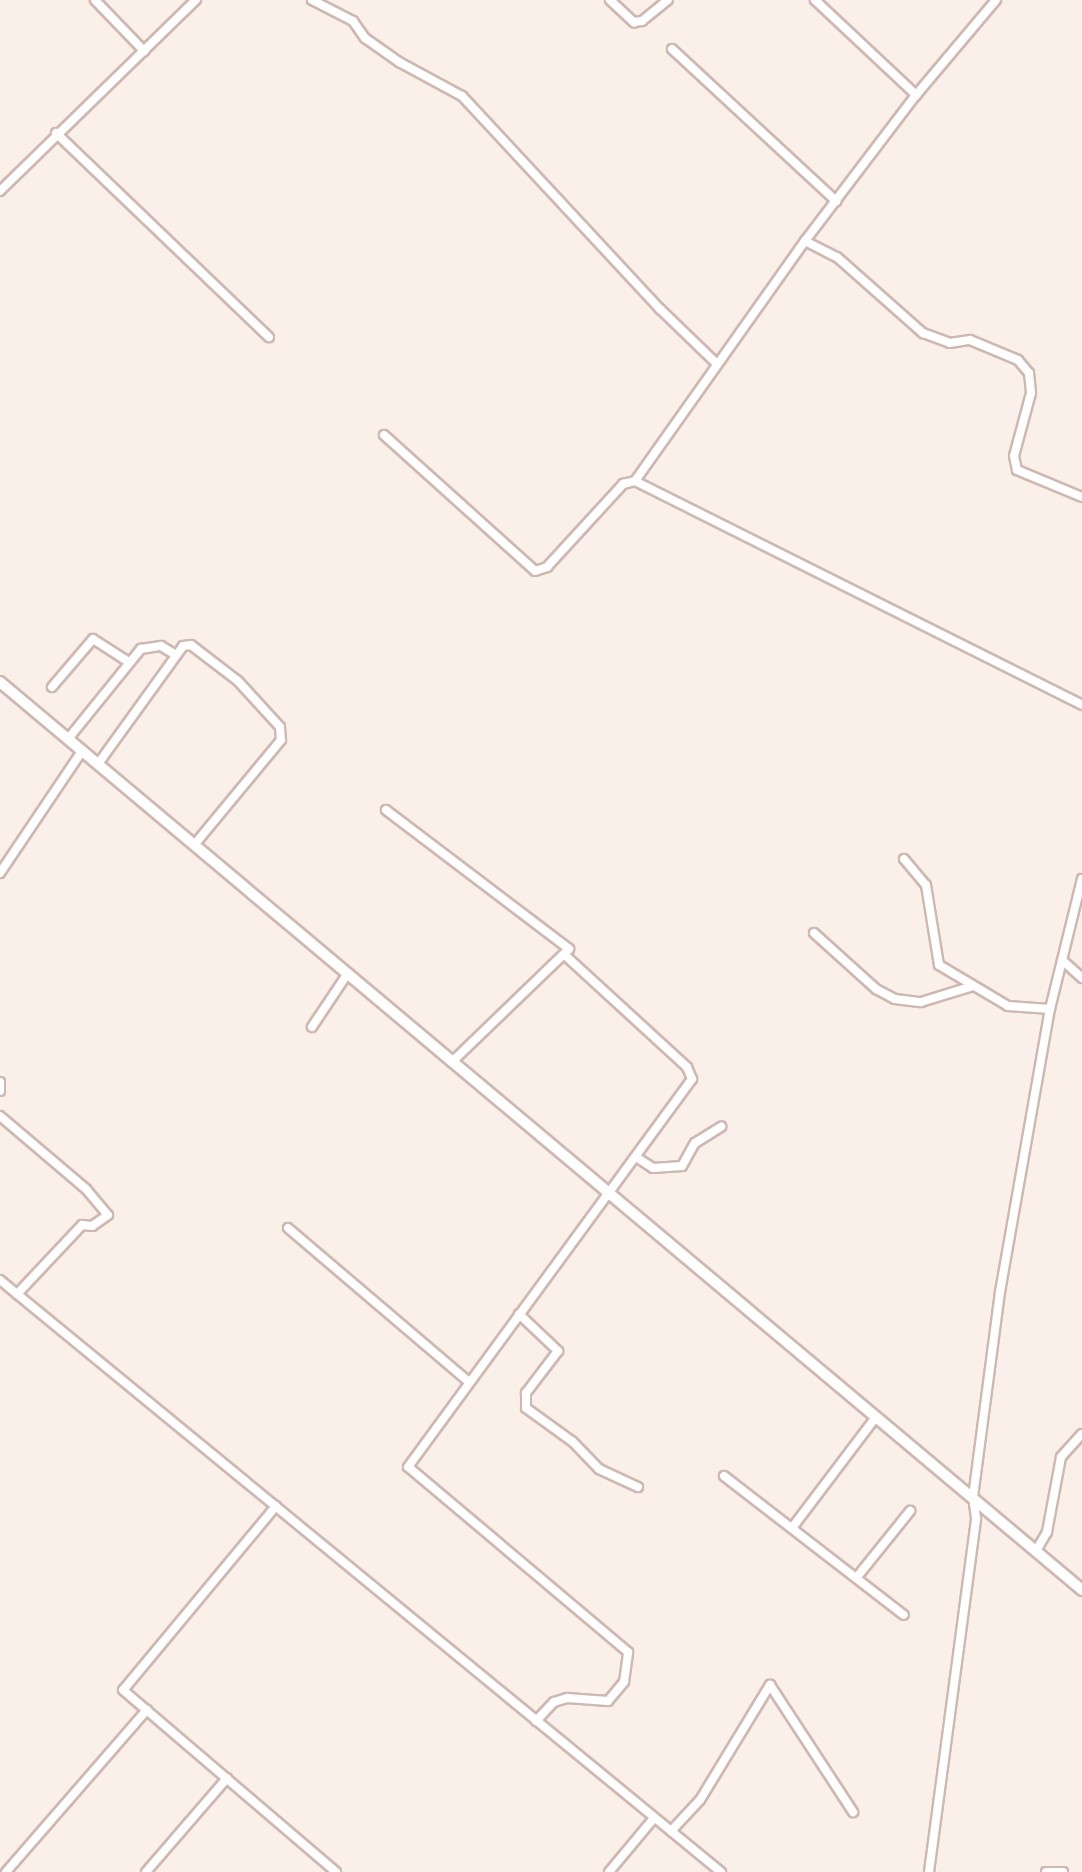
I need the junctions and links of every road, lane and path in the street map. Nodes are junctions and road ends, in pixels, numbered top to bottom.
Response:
1 (95, 0) edge
2 (196, 0) edge
3 (312, 0) edge
4 (610, 0) edge
5 (668, 0) edge
6 (815, 0) edge
7 (996, 0) edge
8 (672, 49) dead end
9 (144, 51) junction
10 (916, 95) junction
11 (56, 133) junction
12 (0, 191) edge
13 (836, 201) junction
14 (805, 241) junction
15 (269, 337) dead end
16 (716, 363) junction
17 (384, 435) dead end
18 (635, 481) junction
19 (1082, 497) edge
20 (176, 655) junction
21 (127, 661) junction
22 (0, 682) edge
23 (52, 687) dead end
24 (1082, 705) edge
25 (68, 739) junction
26 (82, 751) junction
27 (98, 764) junction
28 (386, 810) dead end
29 (195, 844) junction
30 (904, 859) dead end
31 (0, 873) edge
32 (1082, 879) edge
33 (814, 933) dead end
34 (566, 956) junction
35 (1062, 960) junction
36 (348, 973) junction
37 (1082, 978) edge
38 (973, 986) junction
39 (1050, 1009) junction
40 (312, 1027) dead end
41 (453, 1062) junction
42 (0, 1082) edge
43 (0, 1091) edge
44 (0, 1116) edge
45 (720, 1127) dead end
46 (636, 1157) junction
47 (609, 1193) junction
48 (288, 1228) dead end
49 (0, 1280) edge
50 (17, 1294) junction
51 (519, 1314) junction
52 (470, 1382) junction
53 (876, 1417) junction
54 (1082, 1434) edge
55 (724, 1476) dead end
56 (639, 1487) dead end
57 (973, 1497) junction
58 (276, 1506) junction
59 (910, 1511) dead end
60 (792, 1528) junction
61 (1036, 1551) junction
62 (857, 1577) junction
63 (1082, 1590) edge
64 (904, 1615) dead end
65 (147, 1710) junction
66 (536, 1721) junction
67 (227, 1778) junction
68 (853, 1812) dead end
69 (654, 1818) junction
70 (671, 1831) junction
71 (6, 1872) edge
72 (146, 1872) edge
73 (336, 1872) edge
74 (608, 1872) edge
75 (721, 1872) edge
76 (929, 1872) edge
77 (1046, 1872) edge
78 (1063, 1872) edge

1 - 9 street
2 - 9 street
3 - 16 street
4 - 5 street
6 - 10 street
7 - 10 street
8 - 13 street
9 - 11 street
10 - 13 street
11 - 12 street
11 - 15 street
13 - 14 street
14 - 16 street
14 - 19 street
16 - 18 street
17 - 18 street
18 - 24 street
20 - 21 street
20 - 27 street
20 - 29 street
21 - 23 street
21 - 25 street
22 - 25 street
25 - 26 street
26 - 27 street
26 - 31 street
27 - 29 street
28 - 34 street
29 - 36 street
30 - 38 street
32 - 35 street
33 - 38 street
34 - 41 street
34 - 46 street
35 - 37 street
35 - 39 street
36 - 40 street
36 - 41 street
38 - 39 street
39 - 57 street
41 - 47 street
42 - 43 street
44 - 50 street
45 - 46 street
46 - 47 street
47 - 51 street
47 - 53 street
48 - 52 street
49 - 50 street
50 - 58 street
51 - 52 street
51 - 56 street
52 - 66 street
53 - 57 street
53 - 60 street
54 - 61 street
55 - 60 street
57 - 61 street
57 - 76 street
58 - 65 street
58 - 66 street
59 - 62 street
60 - 62 street
61 - 63 street
62 - 64 street
65 - 67 street
65 - 71 street
66 - 69 street
67 - 72 street
67 - 73 street
68 - 70 street
69 - 70 street
69 - 74 street
70 - 75 street
77 - 78 street

